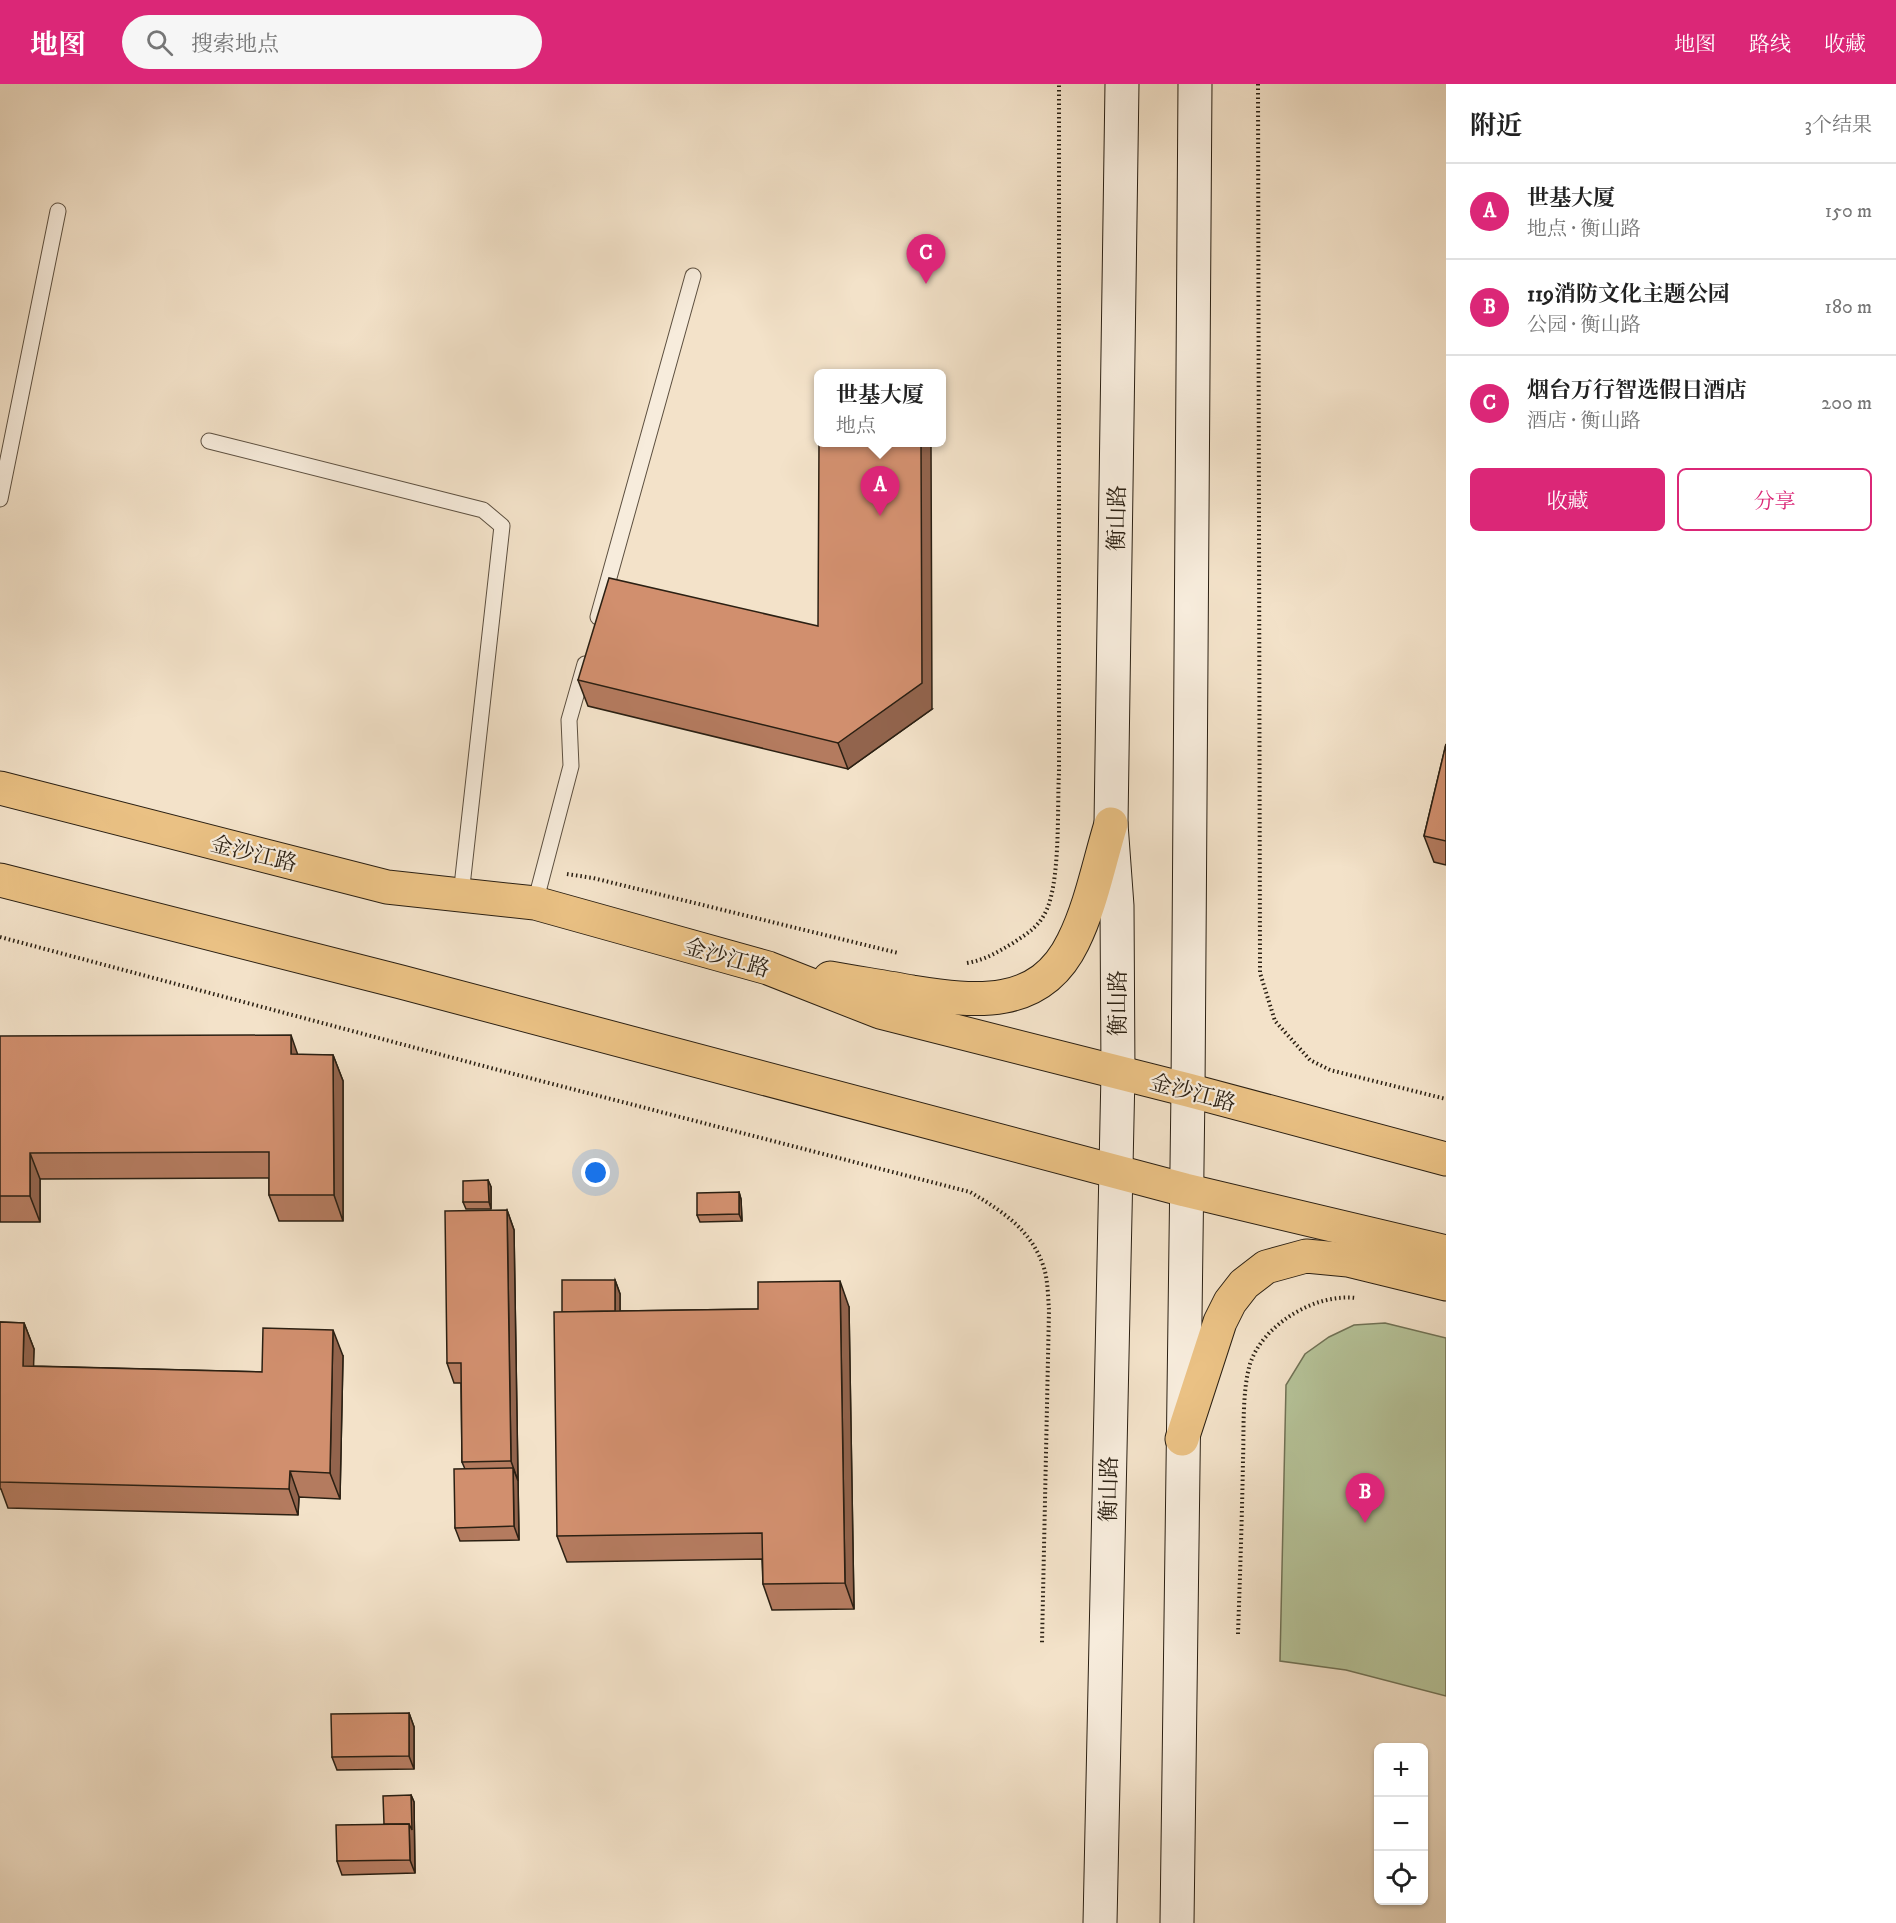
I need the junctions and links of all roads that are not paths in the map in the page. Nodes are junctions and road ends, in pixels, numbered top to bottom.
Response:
1 (1122, 84) edge
2 (1195, 84) edge
3 (58, 211) dead end
4 (693, 276) dead end
5 (209, 441) dead end
6 (0, 499) edge
7 (594, 629) edge
8 (588, 652) edge
9 (0, 788) edge
10 (1111, 824) junction
11 (0, 880) edge
12 (460, 895) junction
13 (535, 903) junction
14 (768, 968) junction
15 (1118, 1073) junction
16 (1188, 1090) junction
17 (1446, 1159) edge
18 (1115, 1171) junction
19 (1185, 1190) junction
20 (1446, 1252) edge
21 (1446, 1284) edge
22 (1182, 1439) junction
23 (1100, 1923) edge
24 (1177, 1923) edge

1 - 10 main road, 衡山路
2 - 16 main road
3 - 6 lane
4 - 7 lane
5 - 12 lane
8 - 13 lane
9 - 12 main road, 金沙江路
10 - 14 main road
10 - 15 main road, 衡山路
11 - 18 main road
12 - 13 main road, 金沙江路
13 - 14 main road, 金沙江路
14 - 15 main road, 金沙江路
15 - 16 main road, 金沙江路
15 - 18 main road, 衡山路
16 - 17 main road, 金沙江路
16 - 19 main road
18 - 19 main road
18 - 23 main road, 衡山路
19 - 20 main road
19 - 22 main road
21 - 22 main road
22 - 24 main road

